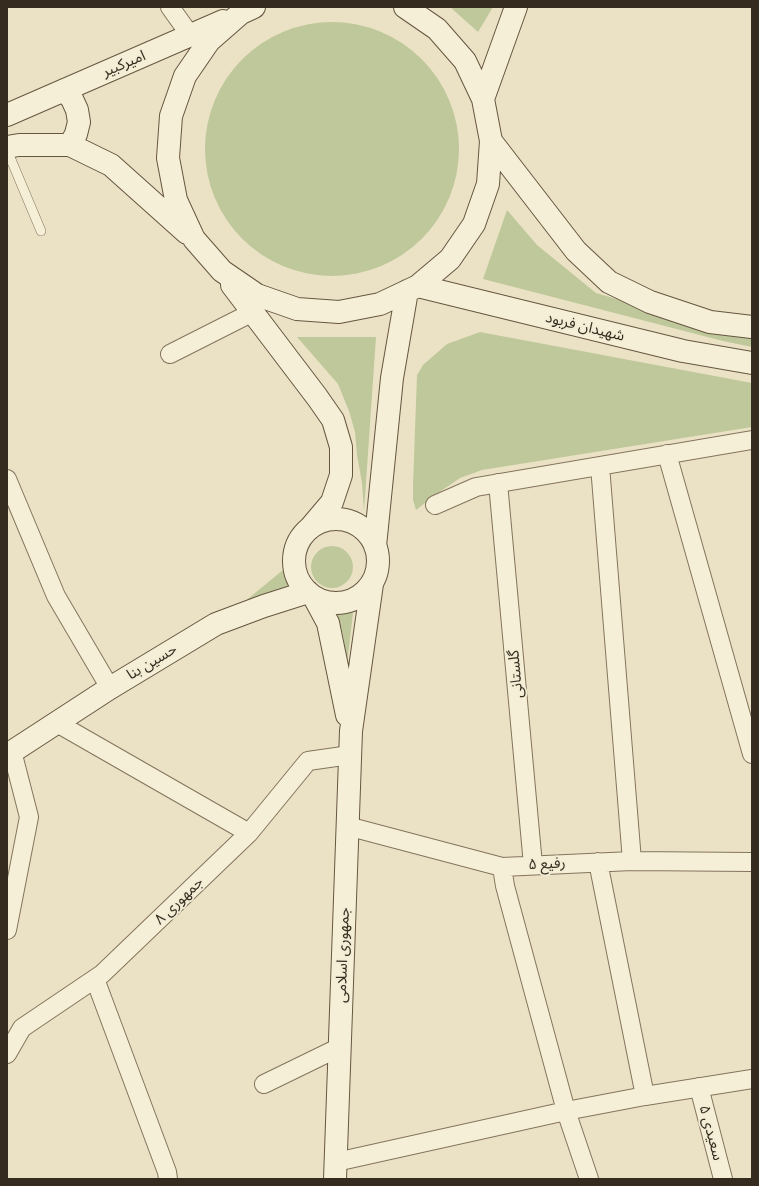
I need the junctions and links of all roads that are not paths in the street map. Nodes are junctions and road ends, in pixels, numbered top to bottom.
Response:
1 (170, 7) edge
2 (516, 7) edge
3 (408, 8) edge
4 (247, 10) edge
5 (190, 35) junction
6 (64, 90) junction
7 (483, 99) junction
8 (7, 115) edge
9 (491, 141) junction
10 (70, 144) junction
11 (7, 147) edge
12 (7, 150) edge
13 (41, 231) dead end
14 (194, 239) junction
15 (222, 271) junction
16 (413, 289) junction
17 (253, 312) junction
18 (752, 327) edge
19 (170, 354) dead end
20 (752, 363) edge
21 (752, 440) edge
22 (667, 454) junction
23 (600, 466) junction
24 (7, 479) edge
25 (498, 483) junction
26 (435, 504) dead end
27 (310, 528) junction
28 (375, 546) junction
29 (372, 584) junction
30 (311, 594) junction
31 (110, 688) junction
32 (57, 723) junction
33 (351, 731) junction
34 (10, 753) edge
35 (752, 754) edge
36 (350, 755) junction
37 (347, 826) junction
38 (249, 833) junction
39 (632, 861) junction
40 (598, 862) junction
41 (752, 862) edge
42 (533, 865) junction
43 (502, 867) junction
44 (7, 930) edge
45 (95, 979) junction
46 (340, 1047) junction
47 (7, 1053) edge
48 (752, 1079) edge
49 (264, 1084) dead end
50 (699, 1087) junction
51 (645, 1096) junction
52 (566, 1111) junction
53 (336, 1171) edge
54 (168, 1179) edge
55 (589, 1179) edge
56 (723, 1179) edge

1 - 5 street
2 - 7 street
3 - 7 street
4 - 5 street, امیرکبیر
4 - 14 street
5 - 6 street, امیرکبیر
6 - 8 street, امیرکبیر
6 - 10 street
7 - 9 street
9 - 16 street
9 - 18 street
10 - 11 street
10 - 14 street
12 - 13 lane
14 - 15 street
15 - 16 street
15 - 17 street
16 - 20 street, شهيدان فربود
16 - 28 street
17 - 19 street
17 - 27 street
21 - 22 street
22 - 23 street
22 - 35 street
23 - 25 street
23 - 39 street
24 - 31 street
25 - 26 street
25 - 42 street, گلستانی
27 - 28 street
27 - 30 street
28 - 29 street
29 - 30 street
29 - 33 street
30 - 31 street, حسین بنا
30 - 33 street
31 - 32 street, حسین بنا
32 - 34 street, حسین بنا
32 - 38 street
33 - 36 street, جمهوری اسلامی
34 - 44 street
36 - 37 street, جمهوری اسلامی
36 - 38 street, جمهوری ۸
37 - 43 street, رفیع ۵
37 - 46 street, جمهوری اسلامی
38 - 45 street, جمهوری ۸
39 - 40 street, رفیع ۵
39 - 41 street, رفیع ۵
40 - 42 street, رفیع ۵
40 - 51 street
42 - 43 street, رفیع ۵
43 - 52 street
45 - 47 street, جمهوری ۸
45 - 54 street
46 - 49 street
46 - 53 street, جمهوری اسلامی
48 - 50 street
50 - 51 street
50 - 56 street, سعیدی ۵
51 - 52 street
52 - 53 street
52 - 55 street

